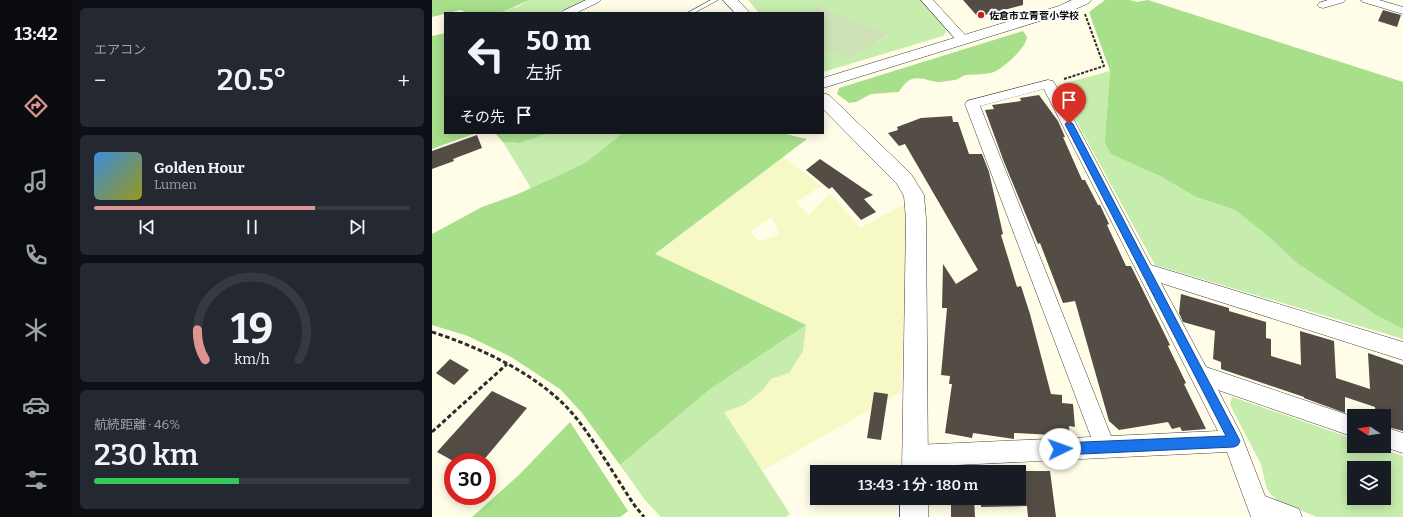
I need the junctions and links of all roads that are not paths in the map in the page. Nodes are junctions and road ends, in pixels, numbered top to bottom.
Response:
1 (594, 0) edge
2 (715, 0) edge
3 (730, 0) edge
4 (927, 0) edge
5 (1340, 0) edge
6 (1367, 0) edge
7 (1084, 5) edge
8 (1323, 5) dead end
9 (1403, 11) edge
10 (569, 12) edge
11 (692, 12) edge
12 (741, 12) edge
13 (963, 40) junction
14 (824, 83) edge
15 (824, 100) edge
16 (1147, 271) junction
17 (1403, 351) edge
18 (1198, 374) junction
19 (1347, 425) edge
20 (1391, 439) edge
21 (1234, 441) junction
22 (1403, 443) edge
23 (1105, 447) junction
24 (915, 464) edge
25 (914, 505) edge
26 (1260, 511) edge
27 (914, 517) edge
28 (1291, 517) edge

1 - 10 street
2 - 11 lane
3 - 12 street
4 - 13 street
5 - 8 street
6 - 9 street
7 - 13 street
13 - 14 street
15 - 24 street
16 - 17 street
16 - 18 street
16 - 23 street
18 - 19 street
18 - 21 street
20 - 22 street
21 - 23 street
21 - 26 street
23 - 24 street
25 - 27 street
26 - 28 street

